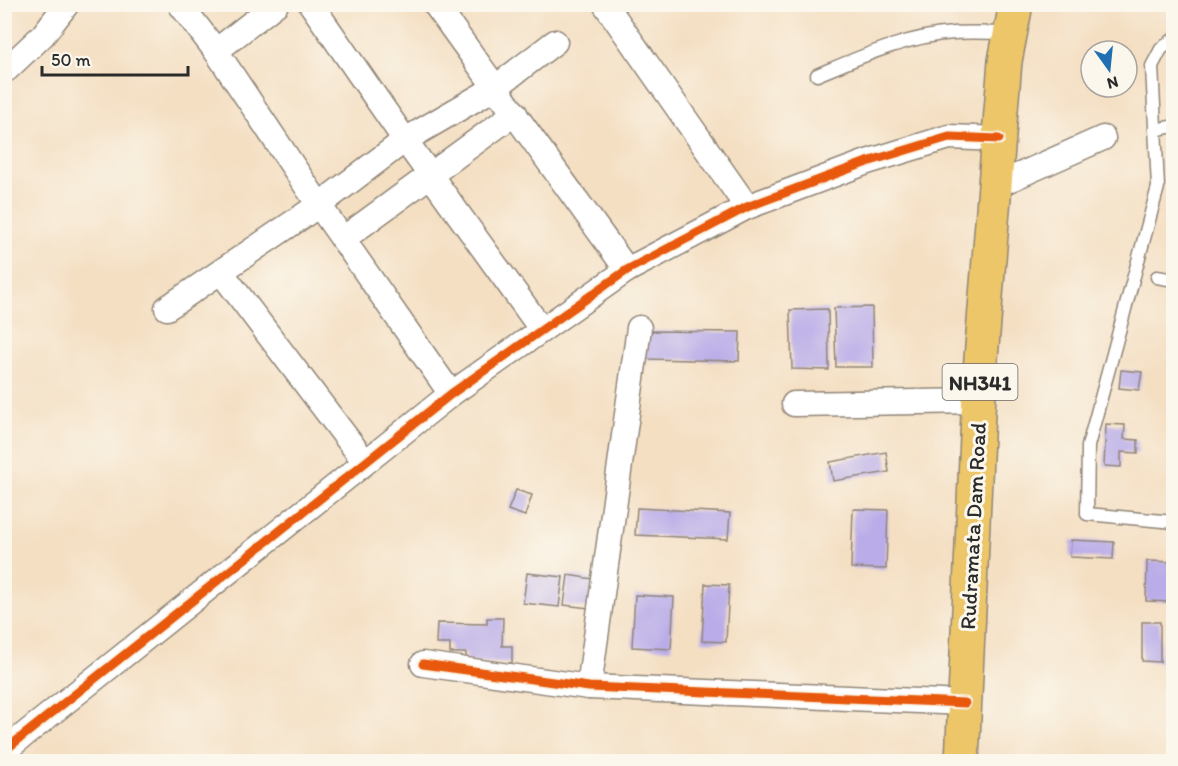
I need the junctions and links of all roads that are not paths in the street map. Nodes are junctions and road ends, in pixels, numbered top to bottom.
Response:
1 (67, 4) edge
2 (180, 4) edge
3 (276, 4) edge
4 (311, 4) edge
5 (435, 4) edge
6 (605, 4) edge
7 (1013, 19) edge
8 (1173, 39) edge
9 (555, 42) dead end
10 (216, 51) junction
11 (7, 69) dead end
12 (817, 75) dead end
13 (495, 87) junction
14 (515, 113) junction
15 (1173, 126) edge
16 (1155, 130) junction
17 (1103, 138) dead end
18 (999, 139) junction
19 (405, 140) junction
20 (430, 175) junction
21 (995, 186) junction
22 (320, 204) junction
23 (747, 207) junction
24 (344, 239) junction
25 (627, 270) junction
26 (220, 272) junction
27 (1157, 277) dead end
28 (1173, 280) edge
29 (167, 309) dead end
30 (639, 328) dead end
31 (542, 330) junction
32 (451, 394) junction
33 (979, 401) junction
34 (795, 404) dead end
35 (365, 462) junction
36 (1173, 522) edge
37 (423, 664) dead end
38 (589, 687) junction
39 (965, 703) junction
40 (4, 751) edge
41 (962, 762) edge

1 - 11 street
2 - 10 street
3 - 10 street
4 - 19 street
5 - 13 street
6 - 23 street
7 - 12 lane
7 - 18 highway, Rudramata Dam Road / NH341
8 - 16 lane
9 - 13 street
10 - 22 street
13 - 14 street
13 - 19 street
14 - 20 street
14 - 25 street
15 - 16 lane
16 - 36 lane
17 - 21 street
18 - 21 highway, Rudramata Dam Road / NH341
18 - 23 street
19 - 20 street
19 - 22 street
20 - 24 street
20 - 31 street
21 - 33 highway, Rudramata Dam Road / NH341
22 - 24 street
22 - 26 street
23 - 25 street
24 - 32 street
25 - 31 street
26 - 29 street
26 - 35 street
27 - 28 lane
30 - 38 street
31 - 32 street
32 - 35 street
33 - 34 street
33 - 39 highway, Rudramata Dam Road / NH341
35 - 40 street
37 - 38 street
38 - 39 street
39 - 41 highway, Rudramata Dam Road / NH341

